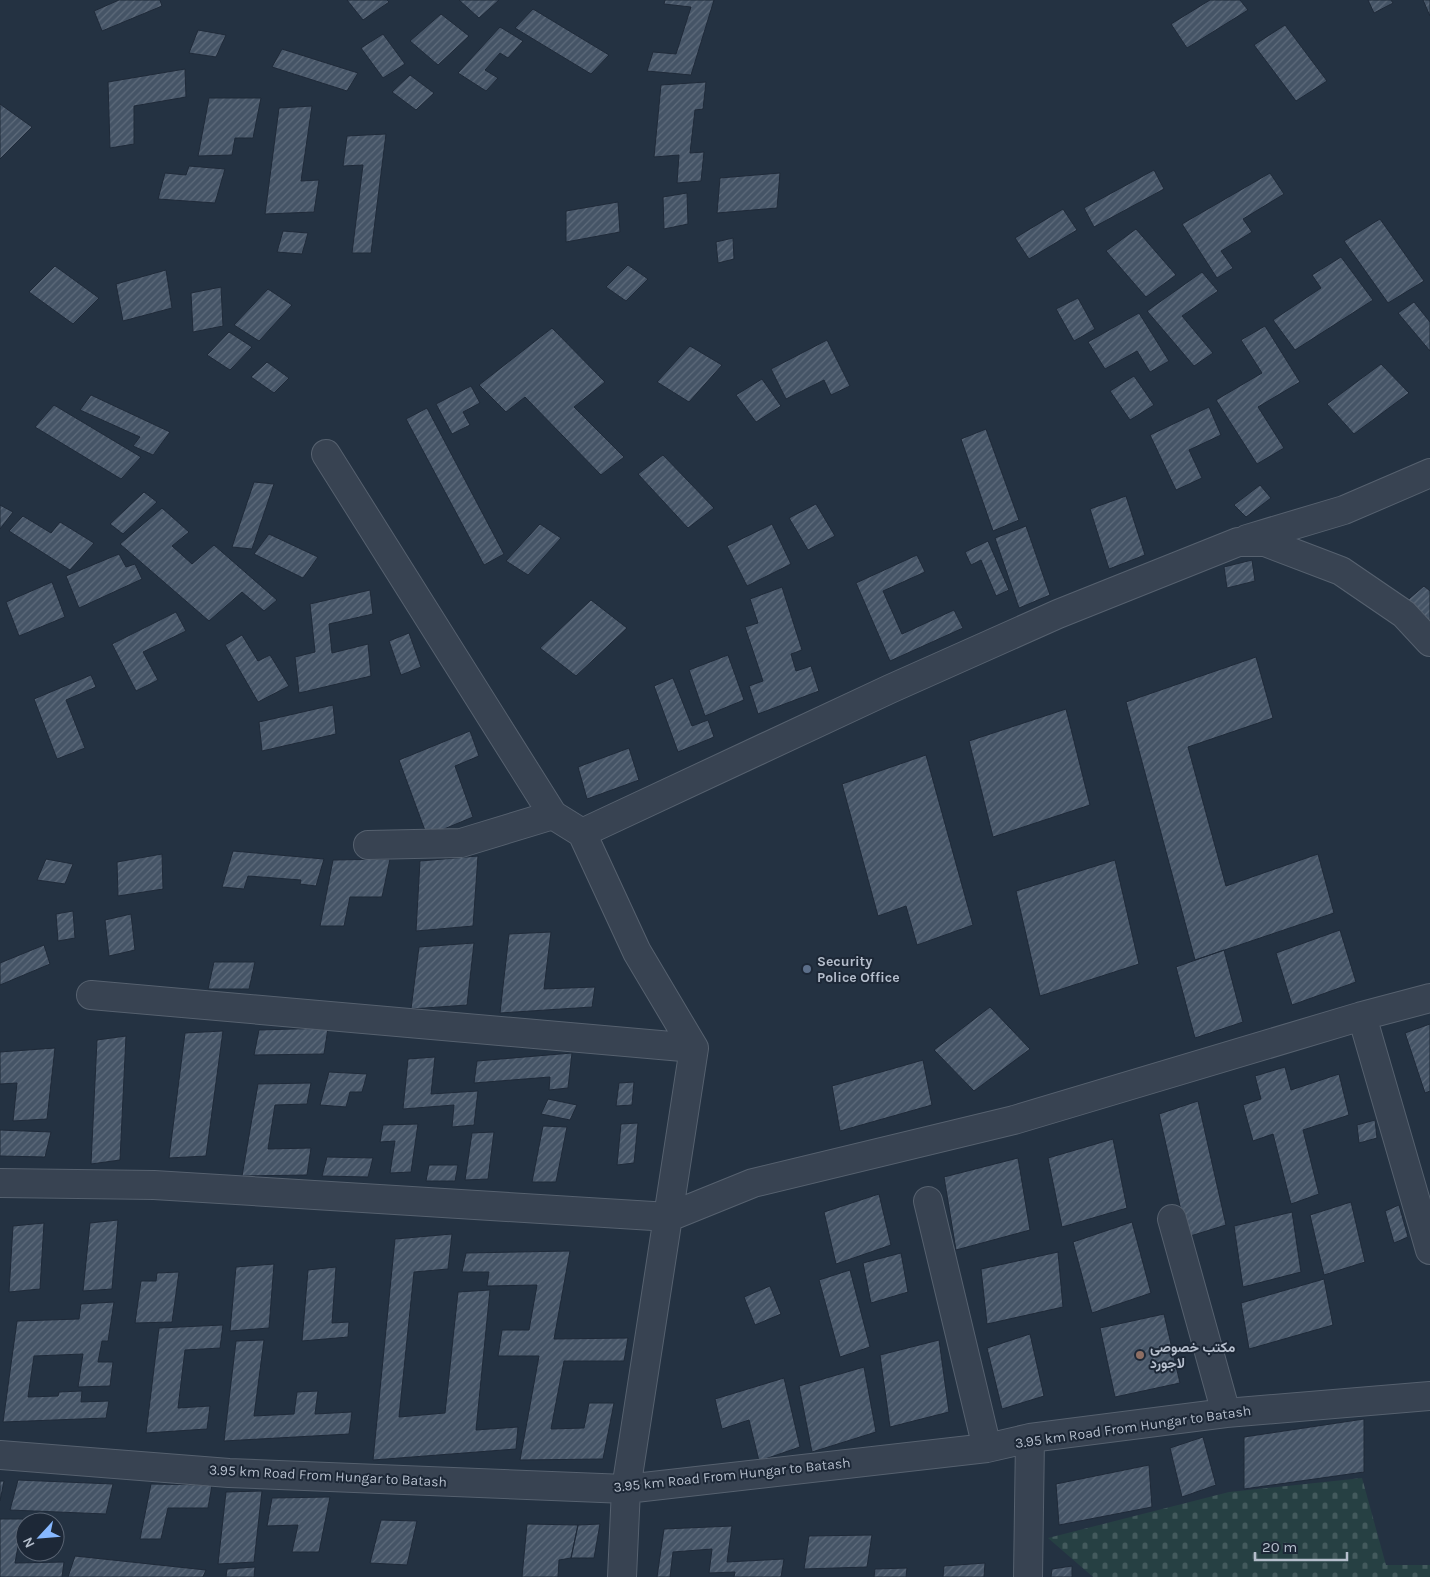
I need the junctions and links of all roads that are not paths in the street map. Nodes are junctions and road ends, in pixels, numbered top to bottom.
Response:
1 (326, 454) dead end
2 (1430, 473) edge
3 (1238, 542) junction
4 (1430, 642) edge
5 (553, 815) junction
6 (582, 833) junction
7 (368, 844) dead end
8 (91, 995) dead end
9 (1430, 998) edge
10 (1362, 1016) junction
11 (694, 1048) junction
12 (0, 1183) edge
13 (928, 1201) dead end
14 (669, 1217) junction
15 (1172, 1219) dead end
16 (1430, 1250) edge
17 (1430, 1396) edge
18 (1226, 1413) junction
19 (1030, 1438) junction
20 (987, 1448) junction
21 (0, 1455) edge
22 (626, 1489) junction
23 (622, 1577) edge
24 (1028, 1577) edge

1 - 5 street
2 - 3 street
3 - 4 street
3 - 6 street
5 - 6 street
5 - 7 street
6 - 11 street
8 - 11 street
9 - 10 street
10 - 14 street
10 - 16 street
11 - 14 street
12 - 14 street
13 - 20 street
14 - 22 street
15 - 18 street
17 - 18 street, 3.95 km Road From Hungar to Batash
18 - 19 street, 3.95 km Road From Hungar to Batash
19 - 20 street, 3.95 km Road From Hungar to Batash
19 - 24 street
20 - 22 street, 3.95 km Road From Hungar to Batash
21 - 22 street, 3.95 km Road From Hungar to Batash
22 - 23 street

